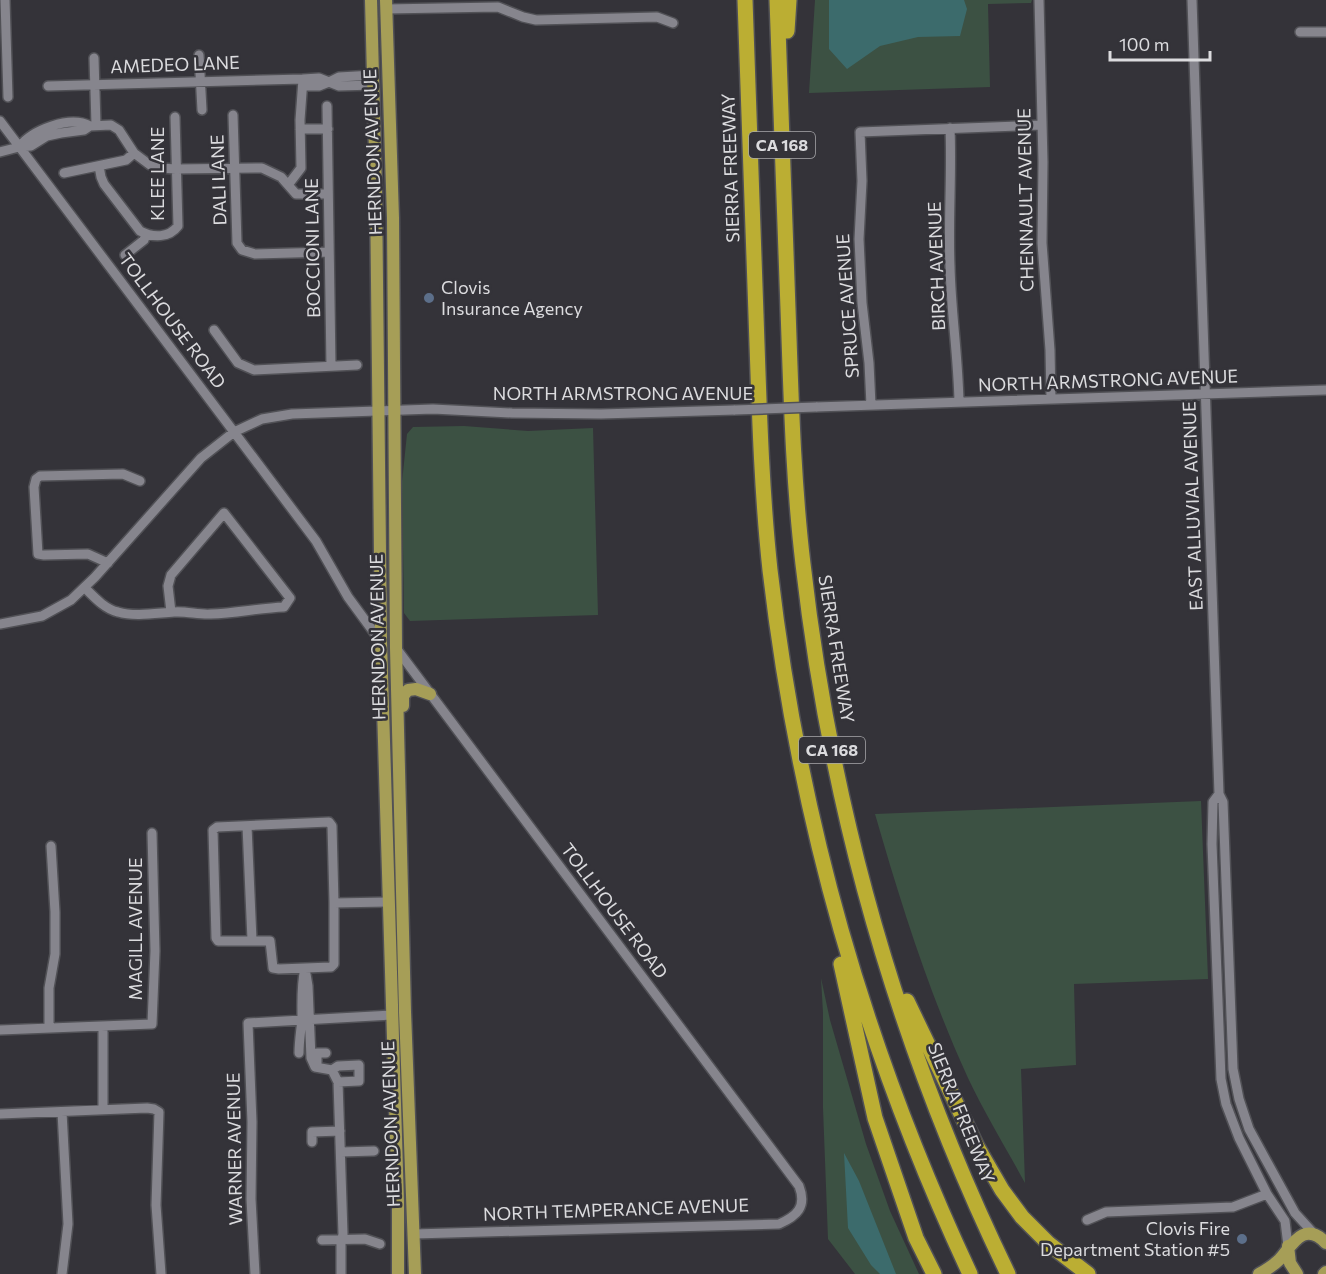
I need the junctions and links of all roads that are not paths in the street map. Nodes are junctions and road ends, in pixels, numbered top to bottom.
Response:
1 (5, 0) edge
2 (371, 0) edge
3 (739, 0) edge
4 (745, 0) edge
5 (777, 0) edge
6 (789, 0) edge
7 (1039, 0) edge
8 (1192, 0) edge
9 (384, 3) edge
10 (673, 22) dead end
11 (1300, 32) dead end
12 (1326, 32) edge
13 (3, 34) edge
14 (200, 55) dead end
15 (94, 58) dead end
16 (374, 80) junction
17 (201, 81) junction
18 (304, 82) junction
19 (95, 85) junction
20 (48, 86) dead end
21 (781, 91) junction
22 (8, 97) dead end
23 (748, 100) junction
24 (327, 106) dead end
25 (202, 110) dead end
26 (233, 115) dead end
27 (175, 117) dead end
28 (0, 121) edge
29 (1042, 125) junction
30 (93, 126) junction
31 (950, 128) junction
32 (300, 129) junction
33 (328, 129) junction
34 (19, 147) junction
35 (0, 152) edge
36 (134, 153) junction
37 (99, 166) junction
38 (235, 167) junction
39 (176, 169) junction
40 (64, 173) dead end
41 (288, 185) junction
42 (328, 194) junction
43 (392, 195) junction
44 (146, 234) junction
45 (329, 252) junction
46 (125, 255) dead end
47 (214, 330) dead end
48 (357, 365) dead end
49 (331, 366) junction
50 (1326, 390) edge
51 (1205, 394) junction
52 (1051, 399) junction
53 (960, 402) junction
54 (870, 405) junction
55 (394, 410) junction
56 (378, 411) junction
57 (234, 432) junction
58 (140, 481) dead end
59 (379, 509) junction
60 (108, 563) junction
61 (85, 588) junction
62 (171, 612) junction
63 (0, 624) edge
64 (381, 642) junction
65 (396, 648) junction
66 (382, 673) junction
67 (430, 694) junction
68 (398, 736) junction
69 (1219, 794) junction
70 (247, 826) junction
71 (152, 833) dead end
72 (850, 835) junction
73 (51, 846) dead end
74 (832, 899) junction
75 (387, 902) junction
76 (334, 903) junction
77 (252, 940) junction
78 (304, 968) junction
79 (398, 1013) junction
80 (306, 1020) junction
81 (103, 1026) junction
82 (49, 1027) junction
83 (0, 1030) edge
84 (299, 1053) dead end
85 (326, 1053) dead end
86 (316, 1067) junction
87 (332, 1070) junction
88 (338, 1082) junction
89 (103, 1109) junction
90 (62, 1112) junction
91 (0, 1114) edge
92 (340, 1131) junction
93 (312, 1142) dead end
94 (374, 1151) dead end
95 (340, 1152) junction
96 (1267, 1194) junction
97 (803, 1195) joint
98 (1087, 1220) dead end
99 (414, 1234) junction
100 (1323, 1238) edge
101 (322, 1240) dead end
102 (342, 1240) junction
103 (380, 1244) dead end
104 (1288, 1246) junction
105 (1008, 1273) edge
106 (62, 1274) edge
107 (161, 1274) edge
108 (255, 1274) edge
109 (341, 1274) edge
110 (398, 1274) edge
111 (415, 1274) edge
112 (934, 1274) edge
113 (970, 1274) edge
114 (1088, 1274) edge
115 (1259, 1274) edge
116 (1297, 1274) edge

1 - 13 street
2 - 16 main road, HERNDON AVENUE
3 - 23 highway
4 - 23 highway, SIERRA FREEWAY / CA 168
5 - 21 highway, SIERRA FREEWAY / CA 168
6 - 21 highway
7 - 29 street, CHENNAULT AVENUE
8 - 51 street, EAST ALLUVIAL AVENUE
9 - 10 street
9 - 43 main road, HERNDON AVENUE
11 - 12 street
13 - 22 street
14 - 17 street
15 - 19 street
16 - 18 street, AMEDEO LANE
16 - 43 main road
16 - 56 main road, HERNDON AVENUE
17 - 18 street, AMEDEO LANE
17 - 19 street, AMEDEO LANE
17 - 25 street
18 - 32 street, BOCCIONI LANE
19 - 20 street, AMEDEO LANE
19 - 30 street
21 - 72 highway, SIERRA FREEWAY / CA 168
23 - 74 highway, SIERRA FREEWAY / CA 168
24 - 33 street, BOCCIONI LANE
26 - 38 street, DALI LANE
27 - 39 street, KLEE LANE
28 - 34 street, TOLLHOUSE ROAD
29 - 31 street
29 - 52 street, CHENNAULT AVENUE
30 - 34 street
30 - 36 street
31 - 53 street, BIRCH AVENUE
31 - 54 street, SPRUCE AVENUE
32 - 33 street
32 - 41 street, BOCCIONI LANE
33 - 42 street, BOCCIONI LANE
34 - 35 street
34 - 57 street, TOLLHOUSE ROAD
36 - 37 street
36 - 39 street
37 - 40 street
37 - 44 street
38 - 39 street
38 - 41 street
38 - 45 street, DALI LANE
39 - 44 street, KLEE LANE
41 - 42 street
42 - 45 street, BOCCIONI LANE
43 - 55 main road, HERNDON AVENUE
44 - 46 street
45 - 49 street, BOCCIONI LANE
47 - 49 street
48 - 49 street
50 - 51 street, NORTH ARMSTRONG AVENUE
51 - 52 street, NORTH ARMSTRONG AVENUE
51 - 69 street, EAST ALLUVIAL AVENUE
52 - 53 street, NORTH ARMSTRONG AVENUE
53 - 54 street, NORTH ARMSTRONG AVENUE
54 - 55 street, NORTH ARMSTRONG AVENUE, bridge
55 - 56 street, NORTH ARMSTRONG AVENUE
55 - 65 main road, HERNDON AVENUE
56 - 57 street, NORTH ARMSTRONG AVENUE
56 - 59 main road, HERNDON AVENUE
57 - 60 street, NORTH ARMSTRONG AVENUE
57 - 64 street, TOLLHOUSE ROAD
58 - 60 street
59 - 64 main road, HERNDON AVENUE
59 - 65 main road
60 - 61 street, NORTH ARMSTRONG AVENUE
61 - 62 street
61 - 63 street, NORTH ARMSTRONG AVENUE
62 - 62 street
64 - 66 main road, HERNDON AVENUE
65 - 67 street, TOLLHOUSE ROAD
65 - 68 main road, HERNDON AVENUE
66 - 68 main road
66 - 75 main road, HERNDON AVENUE
67 - 68 main road
67 - 97 street, TOLLHOUSE ROAD
68 - 79 main road, HERNDON AVENUE
69 - 96 street, EAST ALLUVIAL AVENUE
69 - 100 street, EAST ALLUVIAL AVENUE
70 - 76 street
70 - 77 street
70 - 77 street
71 - 81 street, MAGILL AVENUE
72 - 105 highway, SIERRA FREEWAY / CA 168
72 - 114 highway
73 - 82 street
74 - 112 highway
74 - 113 highway, SIERRA FREEWAY / CA 168
75 - 76 street
75 - 79 main road, HERNDON AVENUE
76 - 78 street
77 - 78 street
78 - 80 street
79 - 80 street
79 - 99 main road, HERNDON AVENUE
79 - 110 main road, HERNDON AVENUE
80 - 84 street
80 - 86 street
80 - 108 street, WARNER AVENUE
81 - 82 street
81 - 89 street
82 - 83 street
85 - 86 street
86 - 87 street
87 - 88 street
87 - 88 street
88 - 92 street
89 - 90 street
89 - 107 street
90 - 91 street
90 - 106 street
92 - 93 street
92 - 95 street
94 - 95 street
95 - 102 street
96 - 98 street
96 - 104 street, EAST ALLUVIAL AVENUE
97 - 99 street, NORTH TEMPERANCE AVENUE
99 - 111 main road, HERNDON AVENUE
100 - 104 main road
101 - 102 street
102 - 103 street
102 - 109 street
104 - 115 main road
104 - 116 main road

